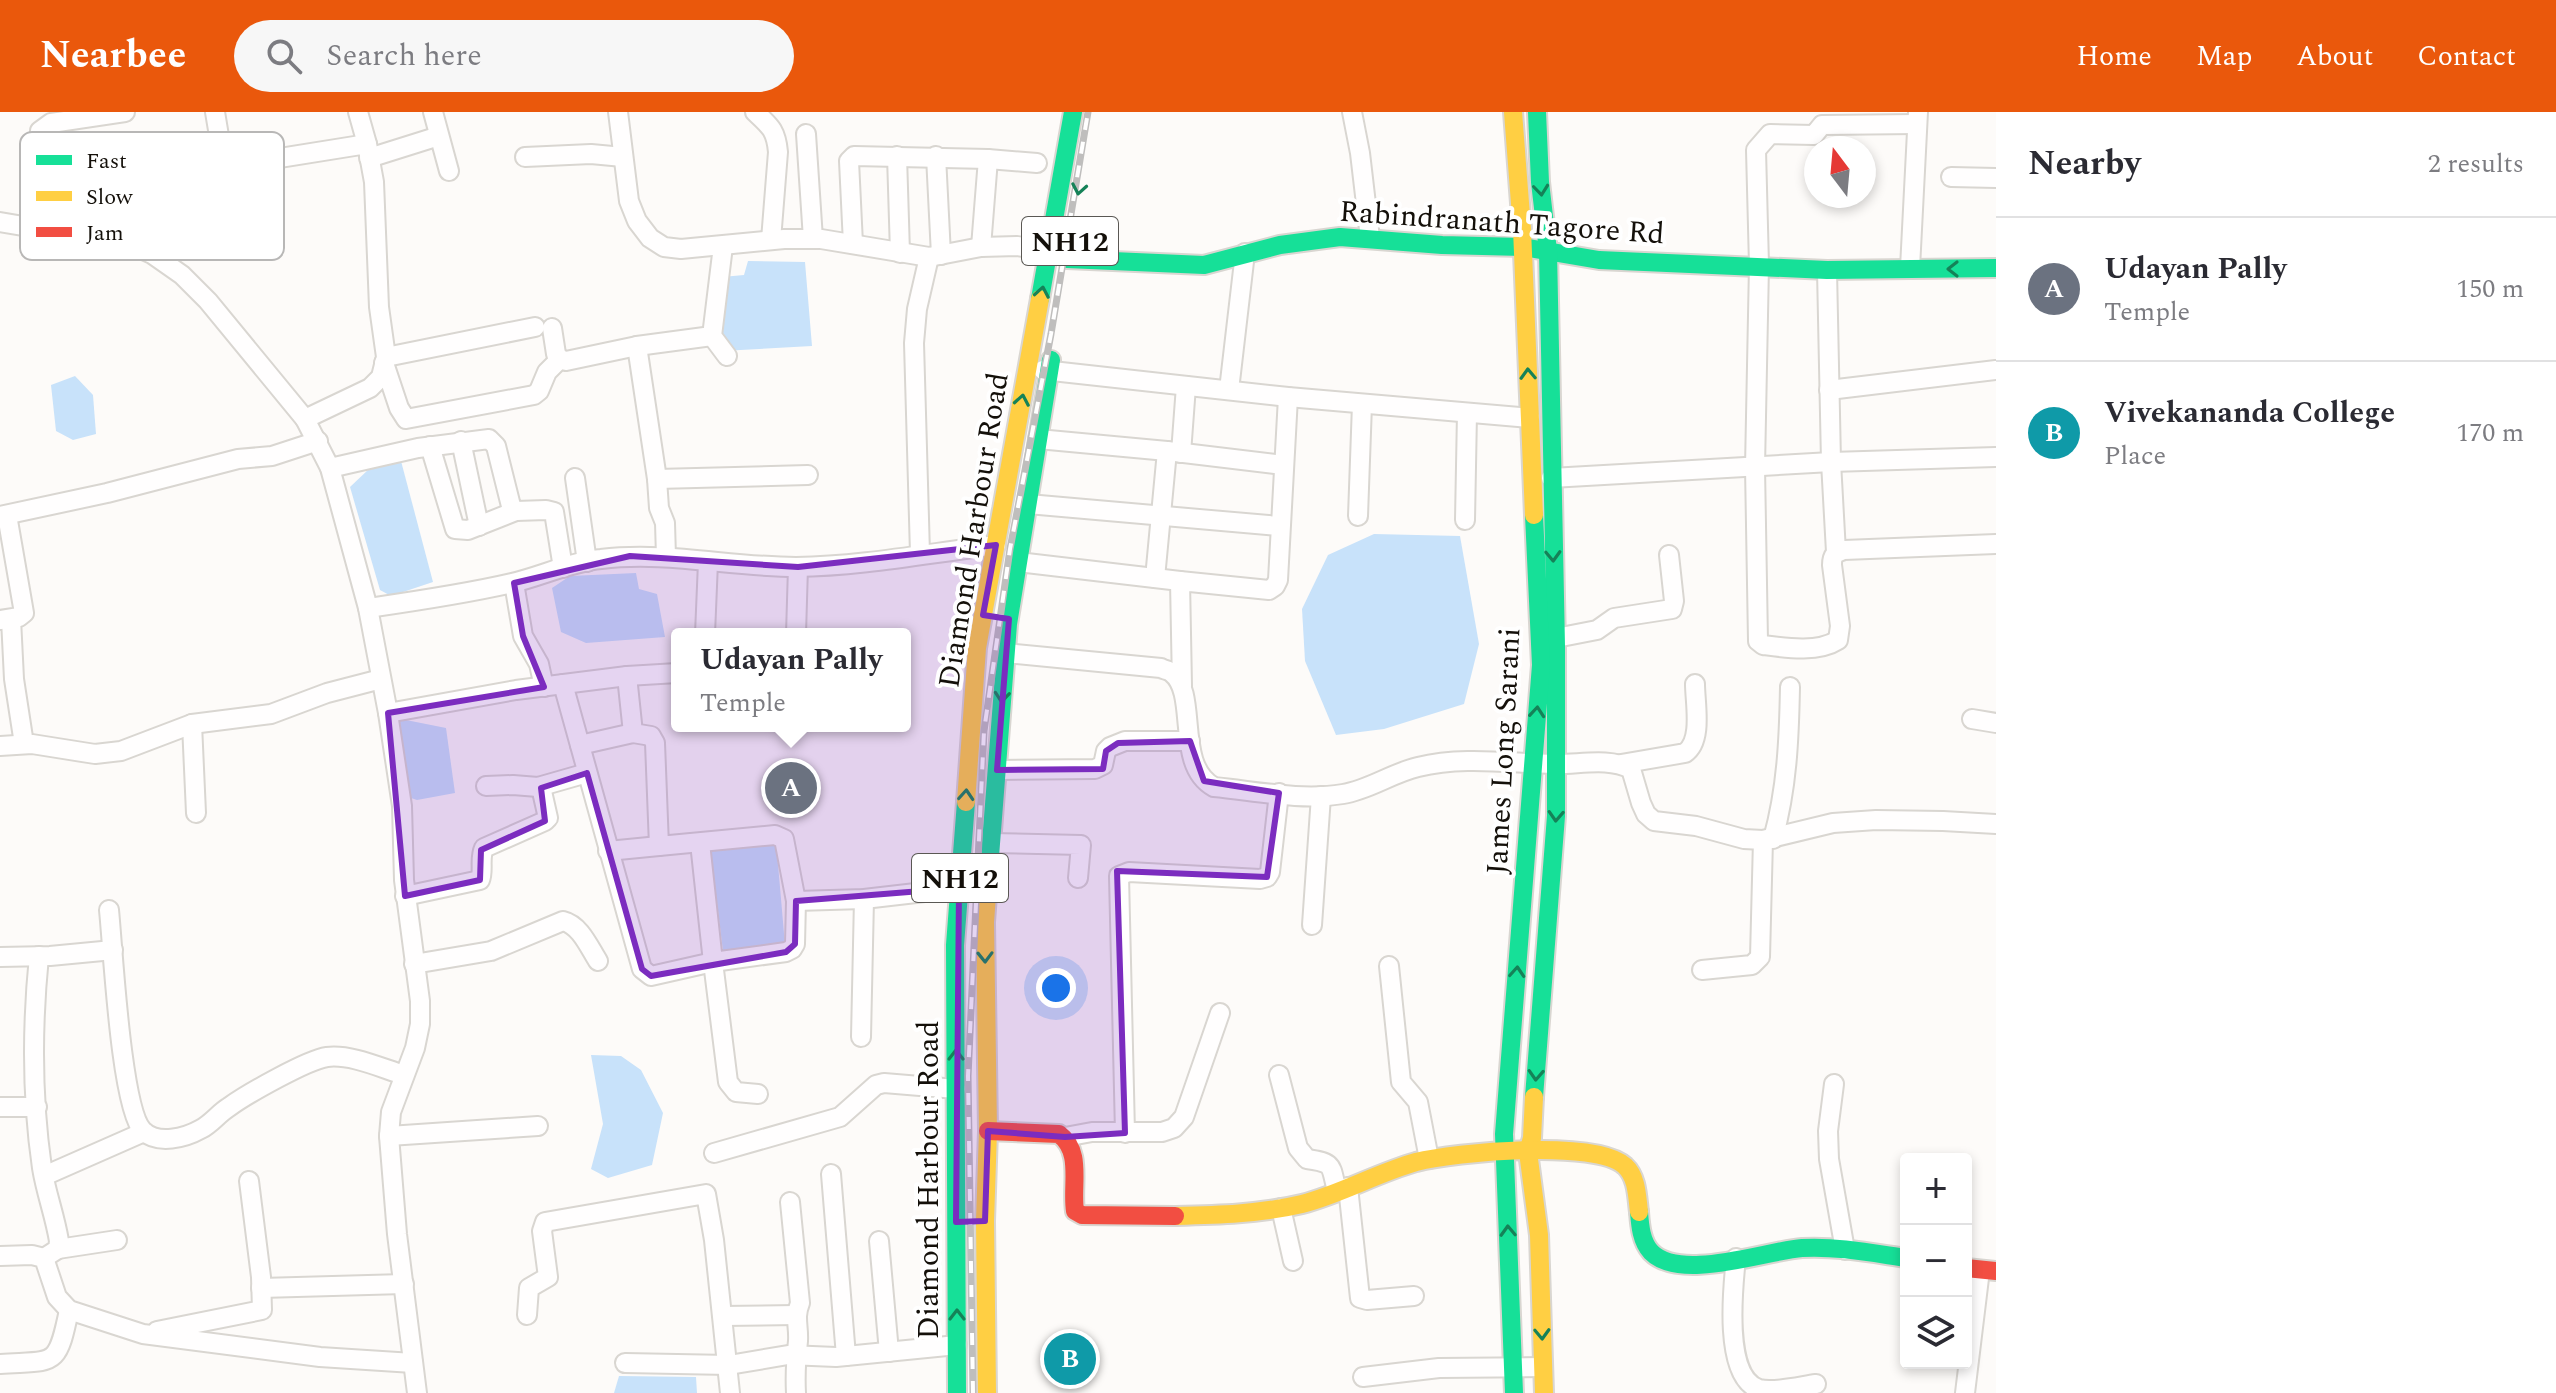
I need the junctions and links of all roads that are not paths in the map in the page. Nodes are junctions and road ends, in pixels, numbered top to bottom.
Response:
1 (125, 112) edge
2 (215, 112) edge
3 (358, 112) edge
4 (433, 112) edge
5 (618, 112) edge
6 (755, 112) edge
7 (1352, 112) edge
8 (1513, 112) edge
9 (1537, 112) edge
10 (1084, 115) edge
11 (1855, 118) edge
12 (1918, 118) edge
13 (40, 132) edge
14 (218, 132) edge
15 (806, 134) dead end
16 (439, 136) junction
17 (368, 151) junction
18 (897, 156) junction
19 (936, 156) junction
20 (525, 157) dead end
21 (623, 157) junction
22 (988, 159) junction
23 (284, 160) edge
24 (1037, 163) dead end
25 (449, 171) dead end
26 (1951, 177) dead end
27 (1996, 178) edge
28 (0, 222) edge
29 (20, 225) edge
30 (1370, 238) junction
31 (813, 239) junction
32 (771, 240) junction
33 (853, 244) junction
34 (723, 246) junction
35 (981, 247) junction
36 (1523, 247) junction
37 (1548, 251) junction
38 (900, 253) junction
39 (1245, 253) junction
40 (935, 256) junction
41 (1062, 257) junction
42 (161, 260) edge
43 (1759, 265) junction
44 (1910, 268) junction
45 (1996, 268) edge
46 (1827, 270) junction
47 (712, 336) junction
48 (1054, 343) dead end
49 (637, 346) junction
50 (727, 356) dead end
51 (560, 359) junction
52 (385, 360) junction
53 (1028, 369) junction
54 (1996, 370) edge
55 (1050, 371) junction
56 (1186, 386) junction
57 (1229, 390) junction
58 (1829, 390) junction
59 (1288, 397) junction
60 (1362, 404) junction
61 (1467, 413) junction
62 (1530, 418) junction
63 (305, 419) junction
64 (1550, 420) junction
65 (1038, 439) junction
66 (318, 441) junction
67 (461, 441) junction
68 (430, 446) junction
69 (1174, 452) junction
70 (1996, 457) edge
71 (1831, 462) junction
72 (1283, 465) junction
73 (1755, 467) junction
74 (330, 468) junction
75 (808, 475) dead end
76 (575, 478) dead end
77 (1551, 478) junction
78 (657, 479) junction
79 (1028, 504) junction
80 (516, 511) junction
81 (4, 515) edge
82 (1161, 515) junction
83 (1358, 516) dead end
84 (1465, 520) dead end
85 (479, 526) junction
86 (1279, 526) junction
87 (1996, 544) edge
88 (996, 545) junction
89 (1836, 552) junction
90 (920, 554) junction
91 (1669, 555) dead end
92 (666, 557) junction
93 (587, 562) junction
94 (708, 562) junction
95 (1018, 562) junction
96 (798, 567) junction
97 (563, 568) junction
98 (1155, 578) junction
99 (1180, 581) junction
100 (514, 583) junction
101 (368, 608) junction
102 (983, 615) junction
103 (1009, 619) junction
104 (5, 620) edge
105 (705, 628) edge
106 (796, 628) edge
107 (1556, 638) junction
108 (1006, 653) junction
109 (671, 673) edge
110 (627, 676) junction
111 (381, 679) junction
112 (563, 684) junction
113 (1695, 684) dead end
114 (544, 687) junction
115 (1182, 687) junction
116 (1790, 687) dead end
117 (388, 713) junction
118 (1972, 719) dead end
119 (1996, 723) edge
120 (192, 724) junction
121 (633, 733) junction
122 (1190, 741) junction
123 (24, 744) junction
124 (580, 745) junction
125 (0, 746) edge
126 (1533, 764) junction
127 (1556, 764) junction
128 (1621, 764) junction
129 (997, 770) junction
130 (587, 773) junction
131 (486, 786) dead end
132 (541, 787) junction
133 (1279, 793) junction
134 (1321, 796) junction
135 (196, 813) dead end
136 (1996, 824) edge
137 (1768, 840) junction
138 (700, 843) junction
139 (991, 843) junction
140 (659, 846) junction
141 (608, 851) junction
142 (1078, 878) dead end
143 (959, 888) junction
144 (405, 896) junction
145 (864, 899) junction
146 (796, 901) junction
147 (109, 910) dead end
148 (1312, 925) dead end
149 (113, 950) junction
150 (39, 956) junction
151 (0, 957) edge
152 (598, 961) dead end
153 (713, 962) junction
154 (414, 964) junction
155 (1389, 966) dead end
156 (1702, 970) dead end
157 (1220, 1013) dead end
158 (861, 1037) dead end
159 (404, 1075) junction
160 (1279, 1075) dead end
161 (1834, 1084) dead end
162 (956, 1089) junction
163 (758, 1094) dead end
164 (0, 1107) edge
165 (37, 1107) junction
166 (538, 1126) dead end
167 (988, 1131) junction
168 (144, 1132) junction
169 (1125, 1133) junction
170 (389, 1136) junction
171 (1065, 1137) junction
172 (1505, 1151) junction
173 (1528, 1152) junction
174 (714, 1153) dead end
175 (1429, 1159) junction
176 (831, 1174) dead end
177 (44, 1176) junction
178 (249, 1181) dead end
179 (1343, 1189) junction
180 (790, 1202) dead end
181 (1281, 1208) junction
182 (985, 1221) junction
183 (956, 1222) junction
184 (117, 1240) dead end
185 (879, 1241) dead end
186 (1845, 1250) junction
187 (51, 1253) junction
188 (0, 1256) edge
189 (1900, 1257) edge
190 (1736, 1258) junction
191 (1293, 1261) dead end
192 (1981, 1270) edge
193 (404, 1284) junction
194 (261, 1288) junction
195 (1414, 1296) dead end
196 (69, 1310) junction
197 (527, 1315) dead end
198 (796, 1315) junction
199 (723, 1316) junction
200 (143, 1334) junction
201 (957, 1345) junction
202 (889, 1352) junction
203 (794, 1355) junction
204 (846, 1356) junction
205 (413, 1363) junction
206 (625, 1363) dead end
207 (0, 1364) edge
208 (729, 1365) junction
209 (1543, 1367) junction
210 (1513, 1369) junction
211 (1363, 1377) dead end
212 (1816, 1384) dead end
213 (417, 1393) edge
214 (730, 1393) edge
215 (796, 1393) edge
216 (957, 1393) edge
217 (987, 1393) edge
218 (1514, 1393) edge
219 (1544, 1393) edge
220 (1965, 1393) edge

1 - 13 street
2 - 14 street
3 - 17 street
4 - 16 street
5 - 21 street
6 - 32 street
7 - 30 street
8 - 36 main road, James Long Sarani
9 -> 37 main road
41 -> 10 main road, Diamond Harbour Road / NH12
11 - 12 street
11 - 43 street
12 - 44 street
15 - 31 street
16 - 17 street
16 - 25 street
17 - 23 street
17 - 52 street
18 - 19 street
18 - 33 street
18 - 38 street
19 - 22 street
19 - 40 street
20 - 21 street
21 - 34 street
22 - 24 street
22 - 35 street
26 - 27 street
28 - 29 street
30 - 36 main road, Rabindranath Tagore Rd
30 - 39 main road, Rabindranath Tagore Rd
31 - 32 street
31 - 33 street
32 - 34 street
33 - 38 street
34 - 47 street
35 - 40 street
35 - 41 street
36 - 37 main road, Rabindranath Tagore Rd
62 -> 36 main road, James Long Sarani
37 - 43 main road, Rabindranath Tagore Rd
37 - 64 main road
38 - 40 street
39 - 41 main road, Rabindranath Tagore Rd
39 - 57 street
40 - 90 street
53 -> 41 main road, Diamond Harbour Road / NH12
42 - 63 street
43 - 46 main road, Rabindranath Tagore Rd
43 - 73 street
45 -> 44 main road, Rabindranath Tagore Rd
44 - 46 main road, Rabindranath Tagore Rd
46 - 58 street
47 - 49 street
47 - 50 street
48 - 55 main road, Diamond Harbour Road / NH12
49 - 51 street
49 - 78 street
51 - 52 street
51 - 52 street
52 - 63 street
53 - 55 street
88 -> 53 main road, Diamond Harbour Road / NH12
54 - 58 street
55 - 56 street
55 - 65 main road, Diamond Harbour Road / NH12
56 - 57 street
56 - 69 street
57 - 59 street
58 - 71 street
59 - 60 street
59 - 72 street
60 - 61 street
60 - 83 street
61 - 62 street
61 - 84 street
62 - 64 main road
126 -> 62 main road, James Long Sarani
63 - 66 street
64 - 77 main road
65 - 69 street
65 - 79 main road, Diamond Harbour Road / NH12
66 - 74 street
66 - 81 street
67 - 68 street
67 - 80 street
67 - 85 street
68 - 74 street
68 - 85 street
69 - 72 street
69 - 82 street
70 - 71 street
71 - 73 street
71 - 89 street
72 - 86 street
73 - 77 street
73 - 89 street
74 - 101 street
75 - 78 street
76 - 93 street
77 -> 107 main road
78 - 92 street
79 - 82 street
79 - 95 main road, Diamond Harbour Road / NH12
80 - 85 street
80 - 97 street
81 - 104 street
82 - 86 street
82 - 98 street
86 - 99 street
87 - 89 street
88 - 90 street
88 - 102 main road, Diamond Harbour Road / NH12
90 - 96 street
91 - 107 street
92 - 93 street
92 - 94 street
93 - 97 street
94 - 96 street
94 - 105 street
95 - 98 street
95 - 103 main road, Diamond Harbour Road / NH12
96 - 106 street
97 - 100 street
98 - 99 street
99 - 115 street
100 - 101 street
100 - 114 street
101 - 111 street
102 - 103 main road
143 -> 102 main road, Diamond Harbour Road / NH12
103 - 108 main road, Diamond Harbour Road / NH12
104 - 123 street
107 - 127 main road
108 - 115 street
108 -> 129 main road, Diamond Harbour Road / NH12
109 - 110 street
110 - 112 street
110 - 121 street
111 - 117 street
111 - 120 street
112 - 114 street
112 - 124 street
113 - 128 street
114 - 117 street
115 - 122 street
116 - 137 street
117 - 144 street
118 - 119 street
120 - 123 street
120 - 135 street
121 - 124 street
121 - 140 street
122 - 129 street
122 - 133 street
123 - 125 street
124 - 130 street
126 - 127 street
126 - 134 street
172 -> 126 main road, James Long Sarani
127 - 128 street
127 -> 173 main road
128 - 137 street
129 - 139 main road, Diamond Harbour Road / NH12
130 - 132 street
130 - 141 street
131 - 132 street
132 - 144 street
133 - 134 street
133 - 169 street
134 - 148 street
136 - 137 street
137 - 156 street
138 - 140 street
138 - 146 street
138 - 153 street
139 - 142 street
139 -> 167 main road, Diamond Harbour Road / NH12
140 - 141 street
141 - 153 street
143 - 145 street
162 -> 143 main road, Diamond Harbour Road / NH12
144 - 154 street
145 - 146 street
145 - 158 street
146 - 153 street
147 - 149 street
149 - 150 street
149 - 168 street
150 - 151 street
150 - 165 street
152 - 154 street
153 - 163 street
154 - 159 street
155 - 175 street
157 - 169 street
159 - 168 street
159 - 170 street
160 - 179 street
161 - 186 street
162 - 174 street
162 - 183 main road, Diamond Harbour Road / NH12
164 - 165 street
165 - 177 street
166 - 170 street
167 - 171 main road
167 - 182 main road, Diamond Harbour Road / NH12
168 - 177 street
169 - 171 street
170 - 193 street
171 - 181 main road
172 - 173 main road
172 - 175 main road
210 -> 172 main road, James Long Sarani
173 - 190 main road
173 -> 209 main road
175 - 179 main road
176 - 204 street
177 - 187 street
178 - 194 street
179 - 181 main road
179 - 195 street
180 - 198 street
181 - 191 street
182 - 183 main road
182 - 217 main road, Diamond Harbour Road / NH12
201 -> 183 main road, Diamond Harbour Road / NH12
184 - 187 street
185 - 202 street
186 - 189 main road
186 - 190 main road
187 - 188 street
187 - 196 street
190 - 212 street
192 - 220 street
193 - 194 street
193 - 205 street
194 - 200 street
196 - 200 street
196 - 207 street
197 - 199 street
198 - 199 street
198 - 203 street
199 - 208 street
200 - 205 street
201 - 202 street
201 - 216 main road, Diamond Harbour Road / NH12
202 - 204 street
203 - 204 street
203 - 208 street
203 - 215 street
205 - 213 street
206 - 208 street
208 - 214 street
209 - 210 street
209 - 219 main road
210 - 211 street
210 - 218 main road, James Long Sarani

